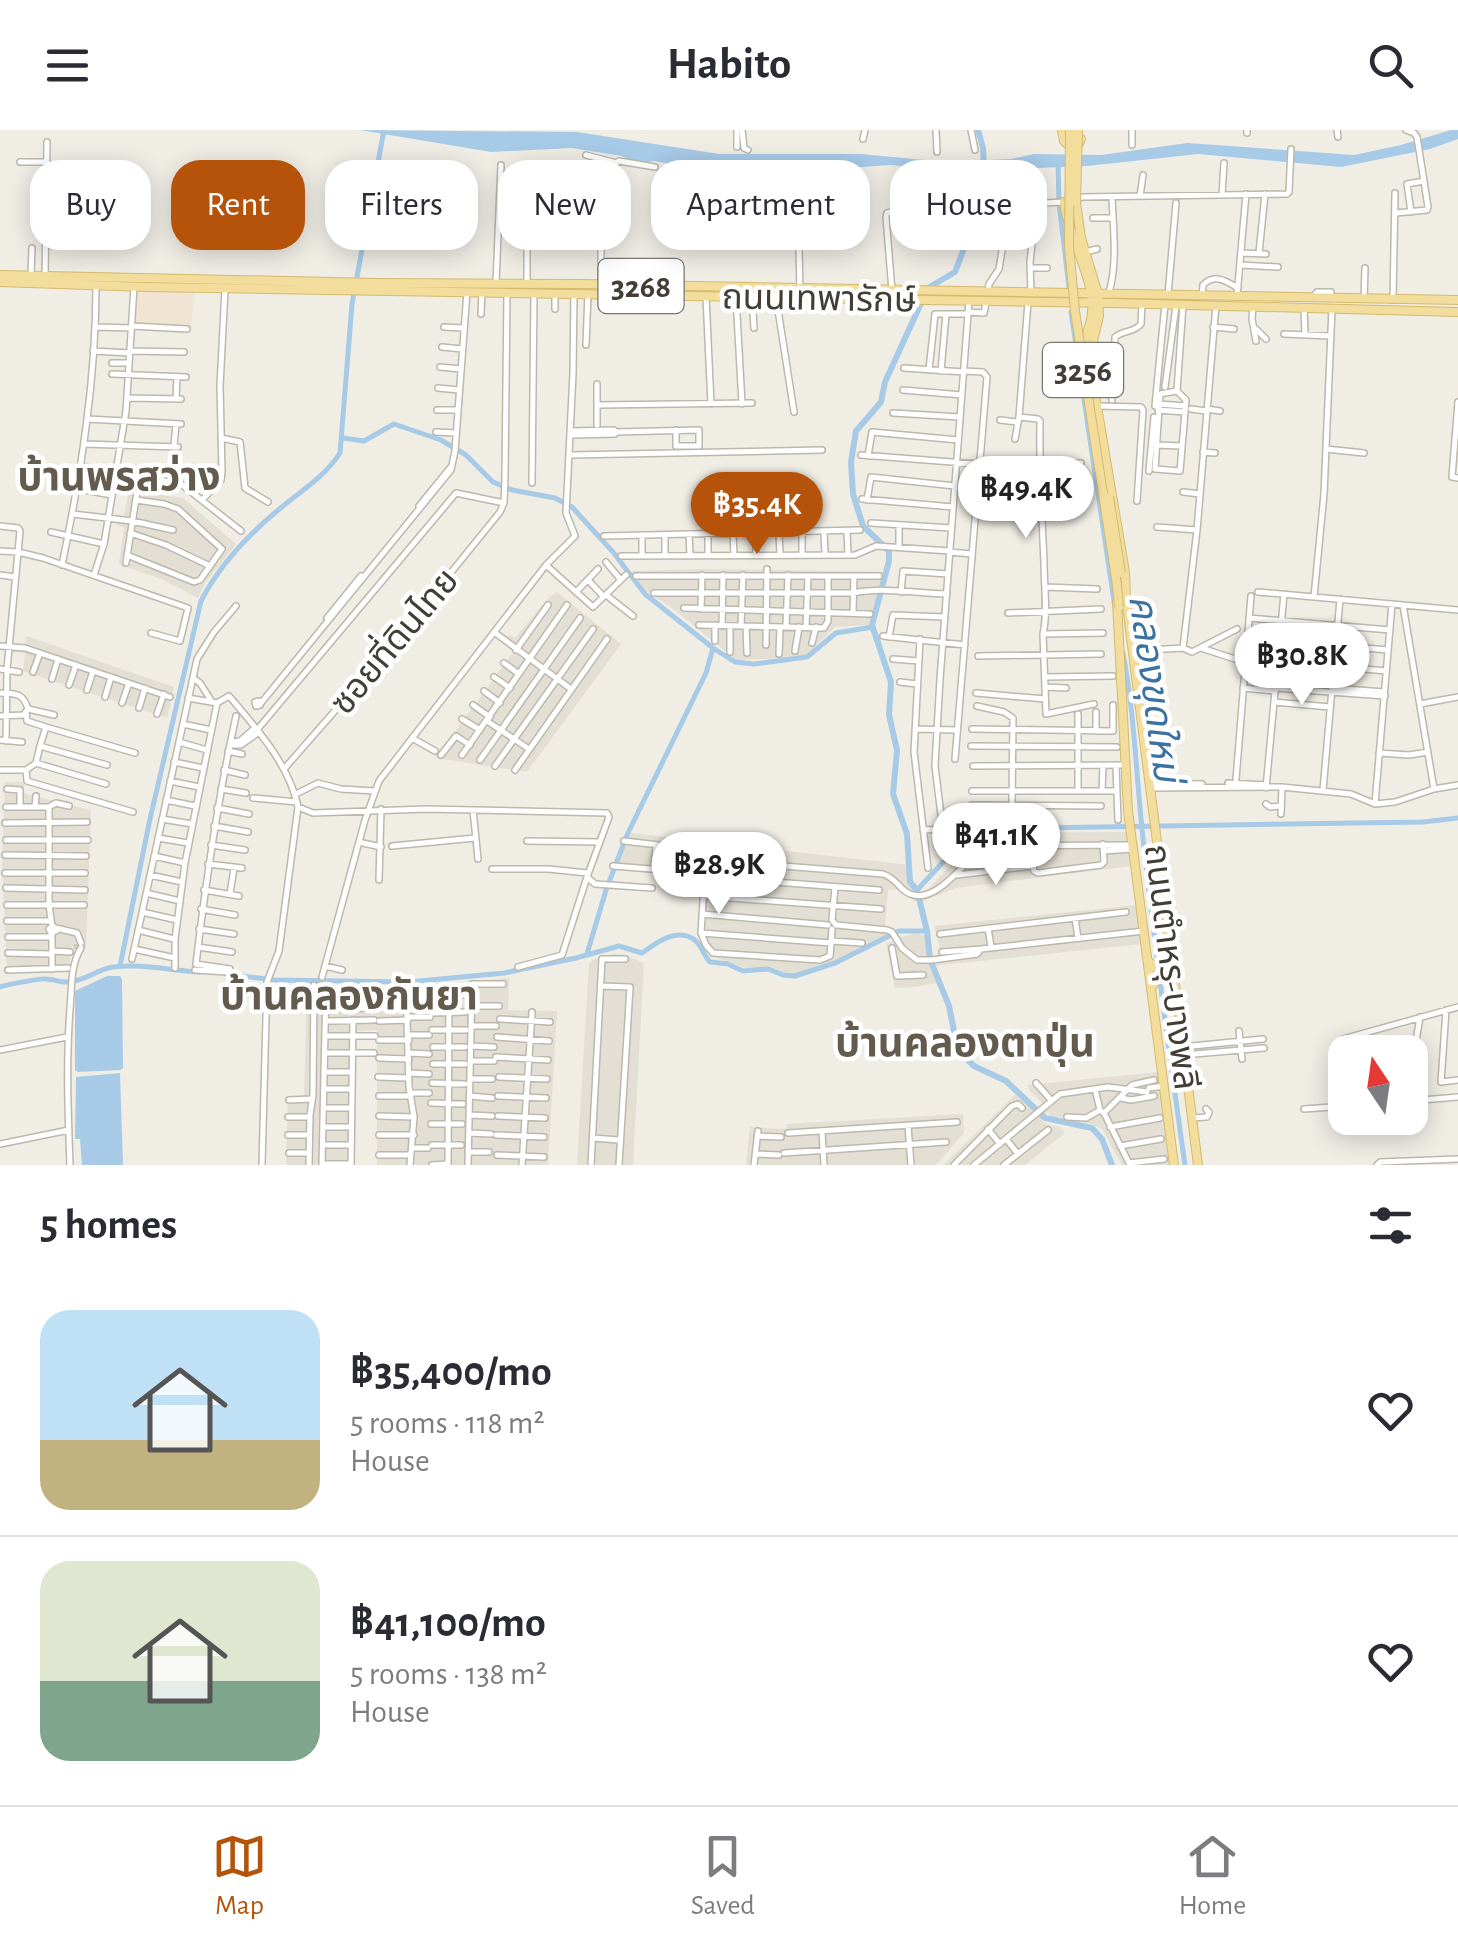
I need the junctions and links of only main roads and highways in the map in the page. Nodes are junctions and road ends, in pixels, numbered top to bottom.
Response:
1 (1072, 130) edge
2 (1083, 266) junction
3 (0, 278) edge
4 (1096, 282) junction
5 (356, 287) junction
6 (832, 294) junction
7 (927, 295) junction
8 (1120, 295) junction
9 (987, 297) junction
10 (1061, 298) junction
11 (1167, 300) junction
12 (1393, 300) junction
13 (1416, 300) junction
14 (1458, 300) edge
15 (1093, 302) junction
16 (1399, 310) junction
17 (1416, 310) junction
18 (1458, 312) edge
19 (1123, 572) junction
20 (1118, 607) junction
21 (1171, 958) junction
22 (1148, 961) junction
23 (1174, 984) junction
24 (1151, 988) junction
25 (1174, 1165) edge
26 (1198, 1165) edge

1 - 2 main road, 3256, bridge
1 - 4 main road, 3256, bridge
1 - 19 main road, 3256, bridge
1 - 20 main road, 3256, bridge
2 - 10 main road, bridge
2 - 15 main road, 3256
3 - 5 main road, ถนนเทพารักษ์ / 3268
3 - 5 main road, ถนนเทพารักษ์ / 3268
4 - 8 main road
4 - 15 main road, 3256
5 - 6 main road, ถนนเทพารักษ์ / 3268
5 - 6 main road, ถนนเทพารักษ์ / 3268
6 - 7 main road, ถนนเทพารักษ์ / 3268
6 - 7 main road, ถนนเทพารักษ์ / 3268
7 - 9 main road, ถนนเทพารักษ์ / 3268
7 - 9 main road, ถนนเทพารักษ์ / 3268
8 - 11 main road, ถนนเทพารักษ์ / 3268
8 - 15 main road, ถนนเทพารักษ์ / 3268
9 - 10 main road, ถนนเทพารักษ์ / 3268
10 - 15 main road, ถนนเทพารักษ์ / 3268, bridge
11 - 12 main road, ถนนเทพารักษ์ / 3268
11 - 15 main road, ถนนเทพารักษ์ / 3268
11 - 16 main road, ถนนเทพารักษ์ / 3268
12 - 13 main road, ถนนเทพารักษ์ / 3268
12 - 16 main road
13 - 14 main road, ถนนเทพารักษ์ / 3268
13 - 17 main road
15 - 19 main road, 3256, bridge
15 - 20 main road, ถนนตำหรุ-บางพลี / 3256, bridge
16 - 17 main road, ถนนเทพารักษ์ / 3268
17 - 18 main road, ถนนเทพารักษ์ / 3268
19 - 21 main road, ถนนตำหรุ-บางพลี / 3256
20 - 22 main road, ถนนตำหรุ-บางพลี / 3256
21 - 22 main road
21 - 23 main road, ถนนตำหรุ-บางพลี / 3256
22 - 24 main road, ถนนตำหรุ-บางพลี / 3256
23 - 24 main road
23 - 26 main road, ถนนตำหรุ-บางพลี / 3256
24 - 25 main road, ถนนตำหรุ-บางพลี / 3256

